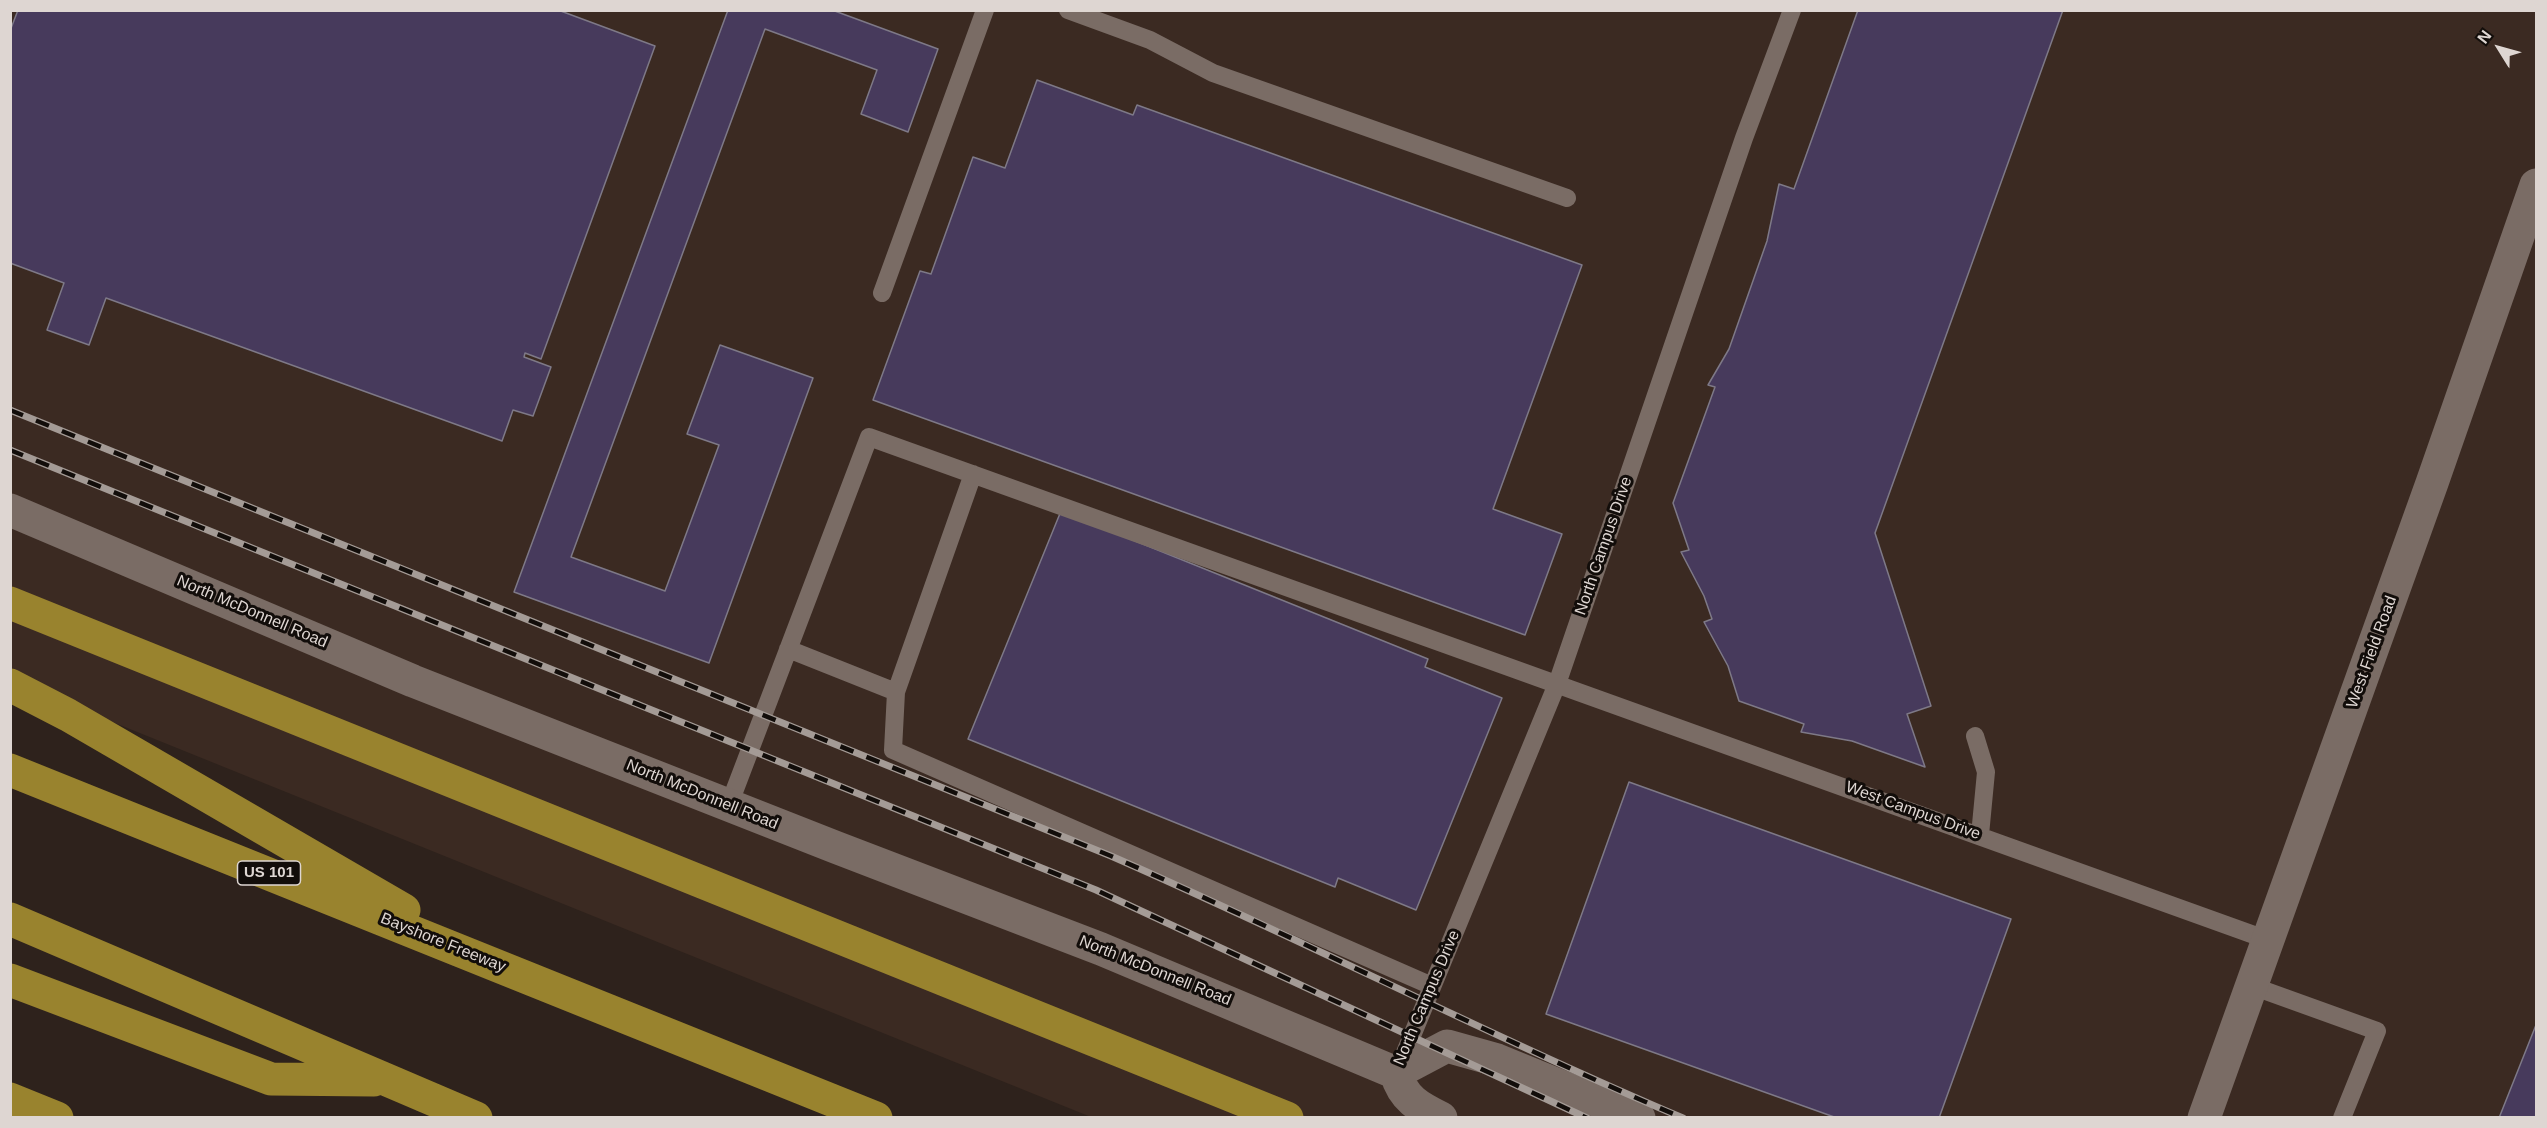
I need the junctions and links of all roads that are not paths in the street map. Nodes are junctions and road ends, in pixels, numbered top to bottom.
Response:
1 (985, 10) edge
2 (1068, 10) edge
3 (1792, 10) edge
4 (2536, 185) edge
5 (1567, 198) dead end
6 (882, 293) dead end
7 (973, 474) junction
8 (10, 510) edge
9 (10, 603) edge
10 (788, 649) junction
11 (1557, 684) junction
12 (10, 686) edge
13 (896, 692) junction
14 (1975, 736) dead end
15 (10, 770) edge
16 (729, 805) junction
17 (1980, 835) junction
18 (10, 919) edge
19 (2268, 940) junction
20 (505, 968) junction
21 (10, 980) edge
22 (1432, 986) junction
23 (2252, 986) junction
24 (1396, 1073) junction
25 (388, 1080) junction
26 (10, 1099) edge
27 (10, 1109) edge
28 (38, 1118) edge
29 (57, 1118) edge
30 (477, 1118) edge
31 (876, 1118) edge
32 (1287, 1118) edge
33 (1441, 1118) edge
34 (1639, 1118) edge
35 (2205, 1118) edge
36 (2342, 1118) edge

1 - 6 lane
2 - 5 lane
3 - 11 lane, North Campus Drive
4 - 19 street, West Field Road
7 - 10 lane, West Campus Drive
7 - 11 lane, West Campus Drive
7 - 13 lane
8 - 16 street, North McDonnell Road
9 - 32 highway
10 - 13 lane
10 - 16 lane
11 - 17 lane, West Campus Drive
11 - 22 lane, North Campus Drive
12 - 20 highway
13 - 22 lane
14 - 17 lane
15 - 20 highway, Bayshore Freeway / US 101
16 - 24 street, North McDonnell Road
17 - 19 lane, West Campus Drive
18 - 25 highway
19 - 23 street, West Field Road
20 - 31 highway, Bayshore Freeway / US 101
21 - 25 highway
22 - 24 lane, North Campus Drive
23 - 35 street, West Field Road
23 - 36 lane
24 - 33 street
24 - 34 street
25 - 30 highway
26 - 29 highway
27 - 28 highway

